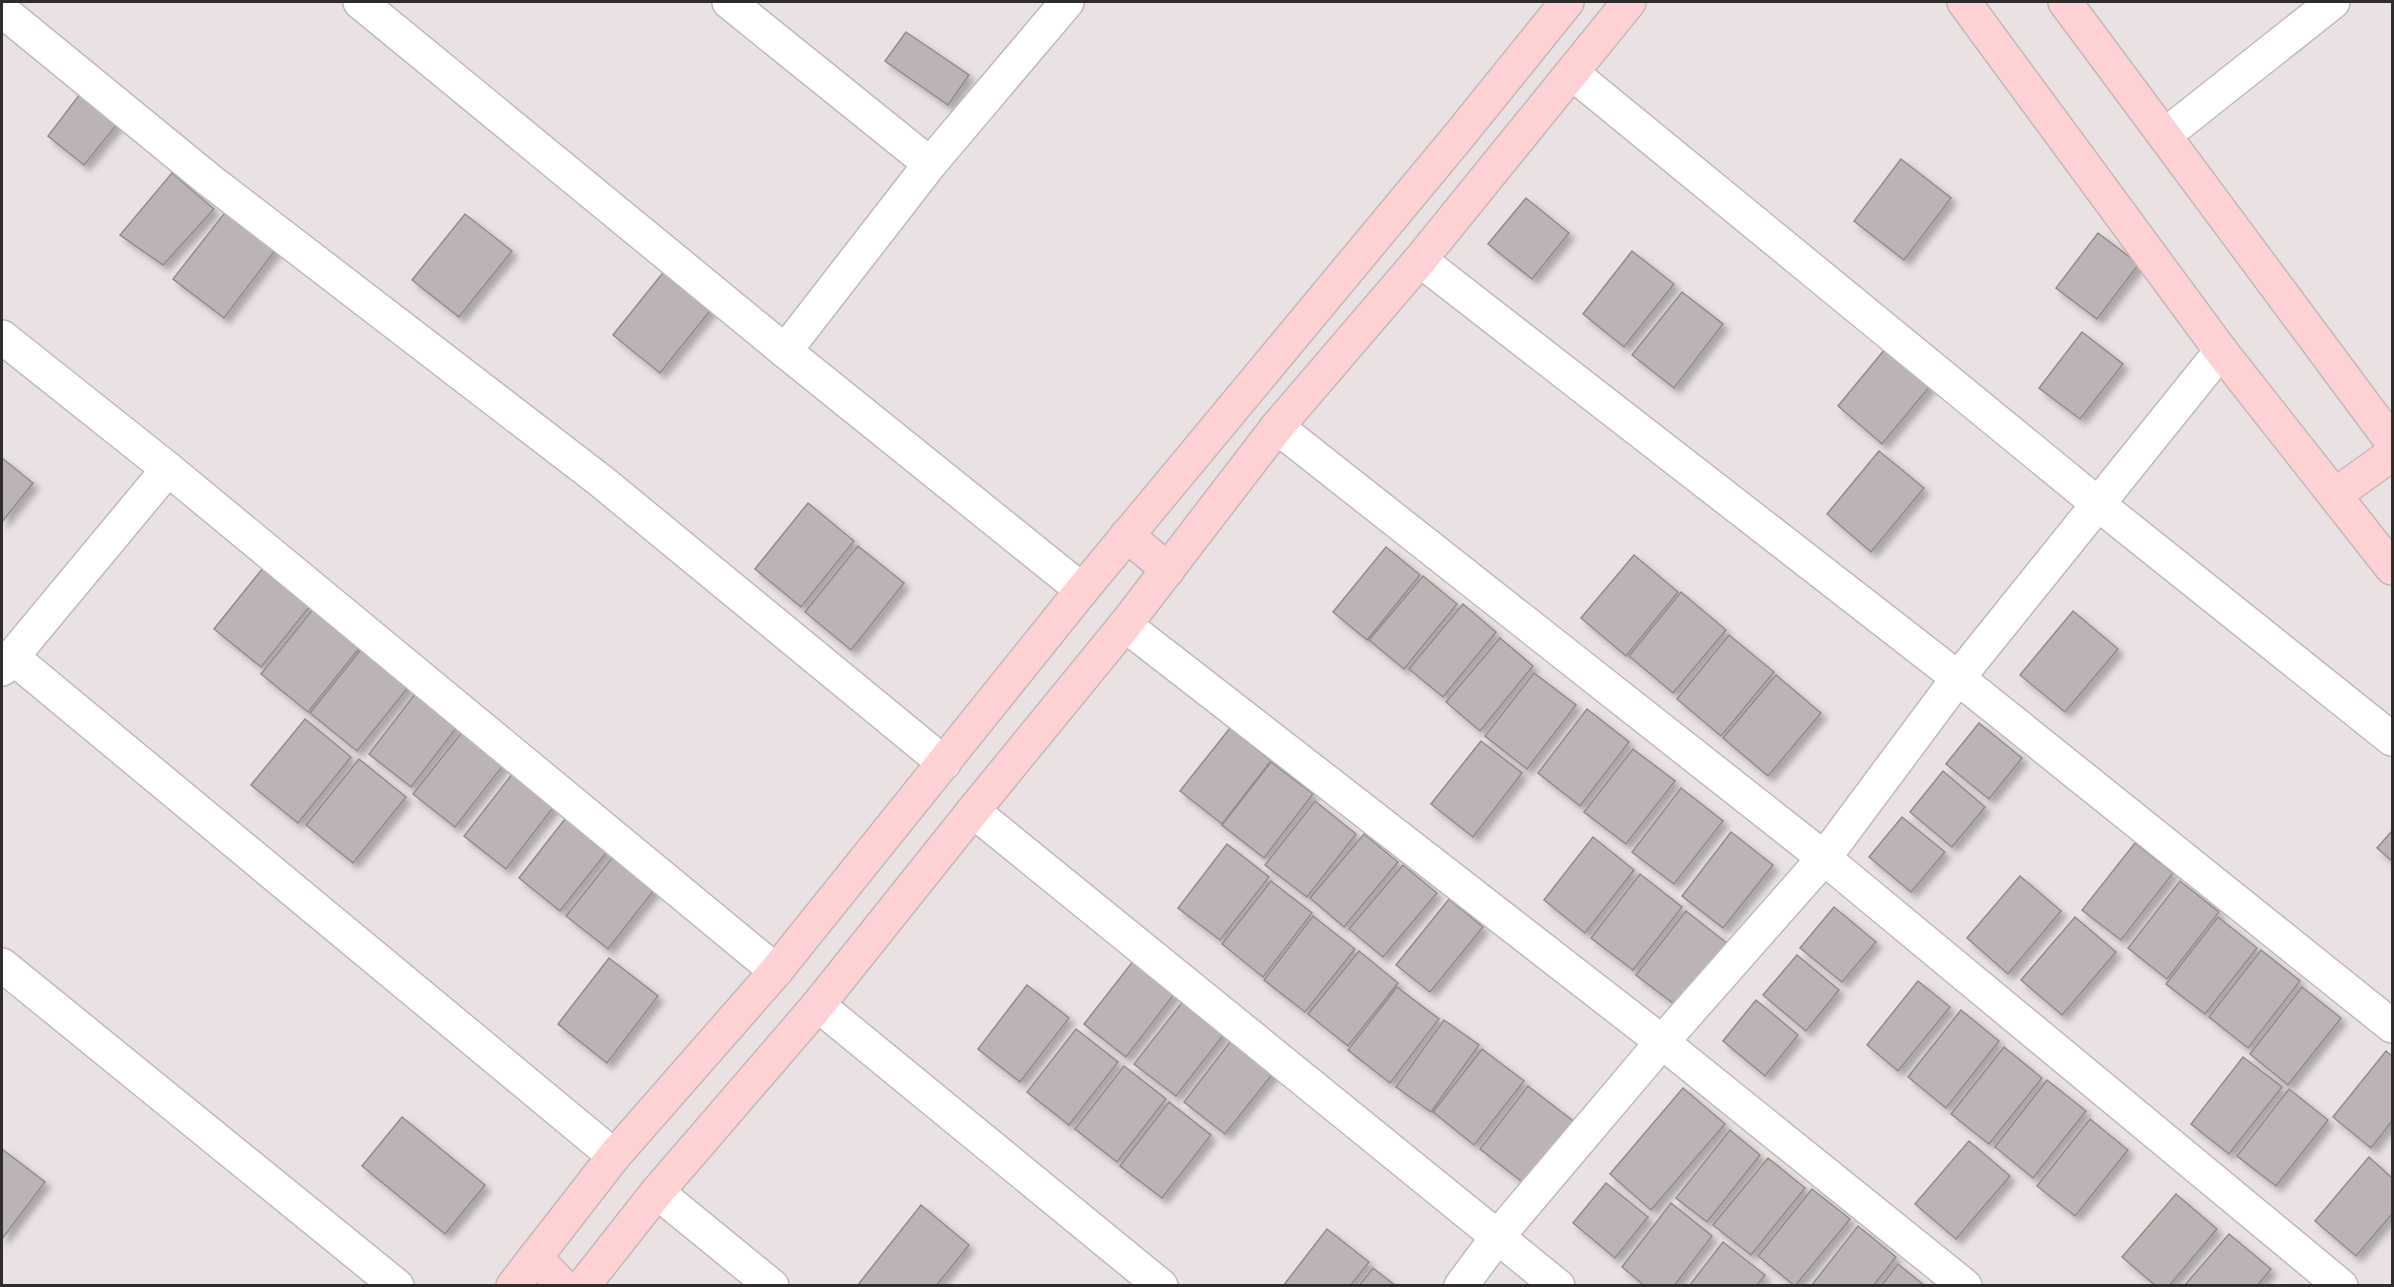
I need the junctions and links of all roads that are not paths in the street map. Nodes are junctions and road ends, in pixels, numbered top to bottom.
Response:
1 (360, 2) edge
2 (729, 2) edge
3 (1067, 2) edge
4 (1567, 2) edge
5 (1629, 2) edge
6 (1964, 2) edge
7 (2065, 2) edge
8 (2333, 2) edge
9 (6, 10) edge
10 (1572, 74) junction
11 (2165, 135) junction
12 (930, 164) junction
13 (1420, 260) junction
14 (2, 338) edge
15 (785, 351) junction
16 (2221, 351) junction
17 (1277, 427) junction
18 (2392, 442) edge
19 (2392, 454) edge
20 (168, 469) junction
21 (2335, 495) junction
22 (2098, 504) junction
23 (1128, 535) junction
24 (2392, 568) edge
25 (1168, 570) junction
26 (1082, 590) junction
27 (1125, 625) junction
28 (6, 663) edge
29 (1958, 678) junction
30 (2392, 739) edge
31 (944, 763) junction
32 (973, 811) junction
33 (1824, 858) junction
34 (2, 965) edge
35 (776, 970) junction
36 (818, 1005) junction
37 (2392, 1026) edge
38 (1662, 1042) junction
39 (614, 1156) junction
40 (657, 1192) junction
41 (1498, 1236) junction
42 (535, 1257) junction
43 (397, 1286) edge
44 (513, 1286) edge
45 (563, 1286) edge
46 (583, 1286) edge
47 (771, 1286) edge
48 (1161, 1286) edge
49 (1461, 1286) edge
50 (1558, 1286) edge
51 (1965, 1286) edge
52 (2341, 1286) edge

1 - 15 street
2 - 12 street
3 - 12 street
4 - 23 street
5 - 10 street
6 - 16 street
7 - 11 street
8 - 11 street
9 - 31 street
10 - 13 street
10 - 22 street
11 - 18 street
12 - 15 street
13 - 17 street
13 - 29 street
14 - 20 street
15 - 26 street
16 - 21 street
16 - 22 street
17 - 25 street
17 - 33 street
19 - 21 street
20 - 28 street
20 - 35 street
21 - 24 street
22 - 29 street
22 - 30 street
23 - 25 street
23 - 26 street
25 - 27 street
26 - 31 street
27 - 32 street
27 - 38 street
28 - 39 street
29 - 33 street
29 - 37 street
31 - 35 street
32 - 36 street
32 - 41 street
33 - 38 street
33 - 52 street
34 - 43 street
35 - 39 street
36 - 40 street
36 - 48 street
38 - 41 street
38 - 51 street
39 - 42 street
40 - 46 street
40 - 47 street
41 - 49 street
41 - 50 street
42 - 44 street
42 - 45 street

